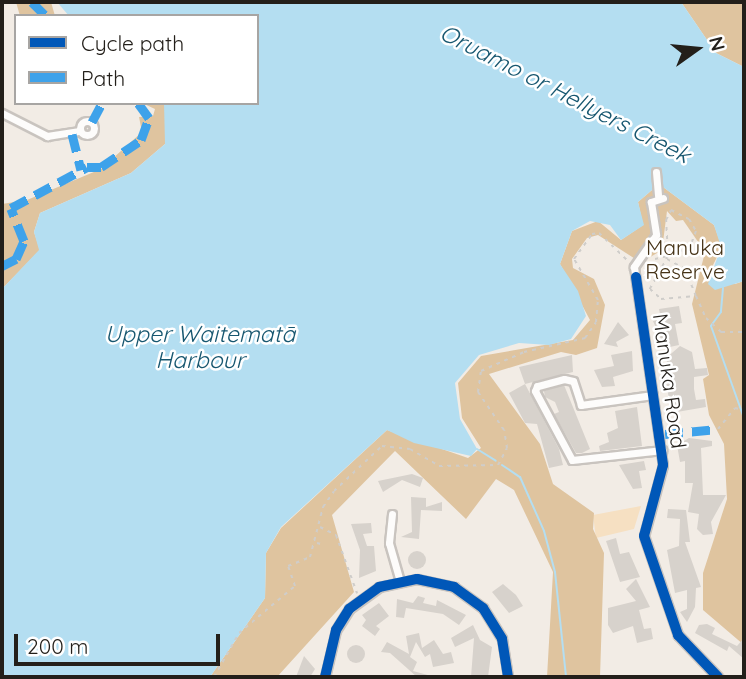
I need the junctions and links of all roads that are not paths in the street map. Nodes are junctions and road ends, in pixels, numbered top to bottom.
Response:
1 (2, 113) edge
2 (80, 131) dead end
3 (656, 172) dead end
4 (653, 395) junction
5 (662, 450) junction
6 (392, 514) dead end
7 (400, 581) junction
8 (325, 677) edge
9 (508, 677) edge
10 (718, 677) edge

1 - 2 street
3 - 4 street, Manuka Road
4 - 5 street, Manuka Road
4 - 5 street
5 - 10 street, Manuka Road
6 - 7 street
7 - 8 street
7 - 9 street

